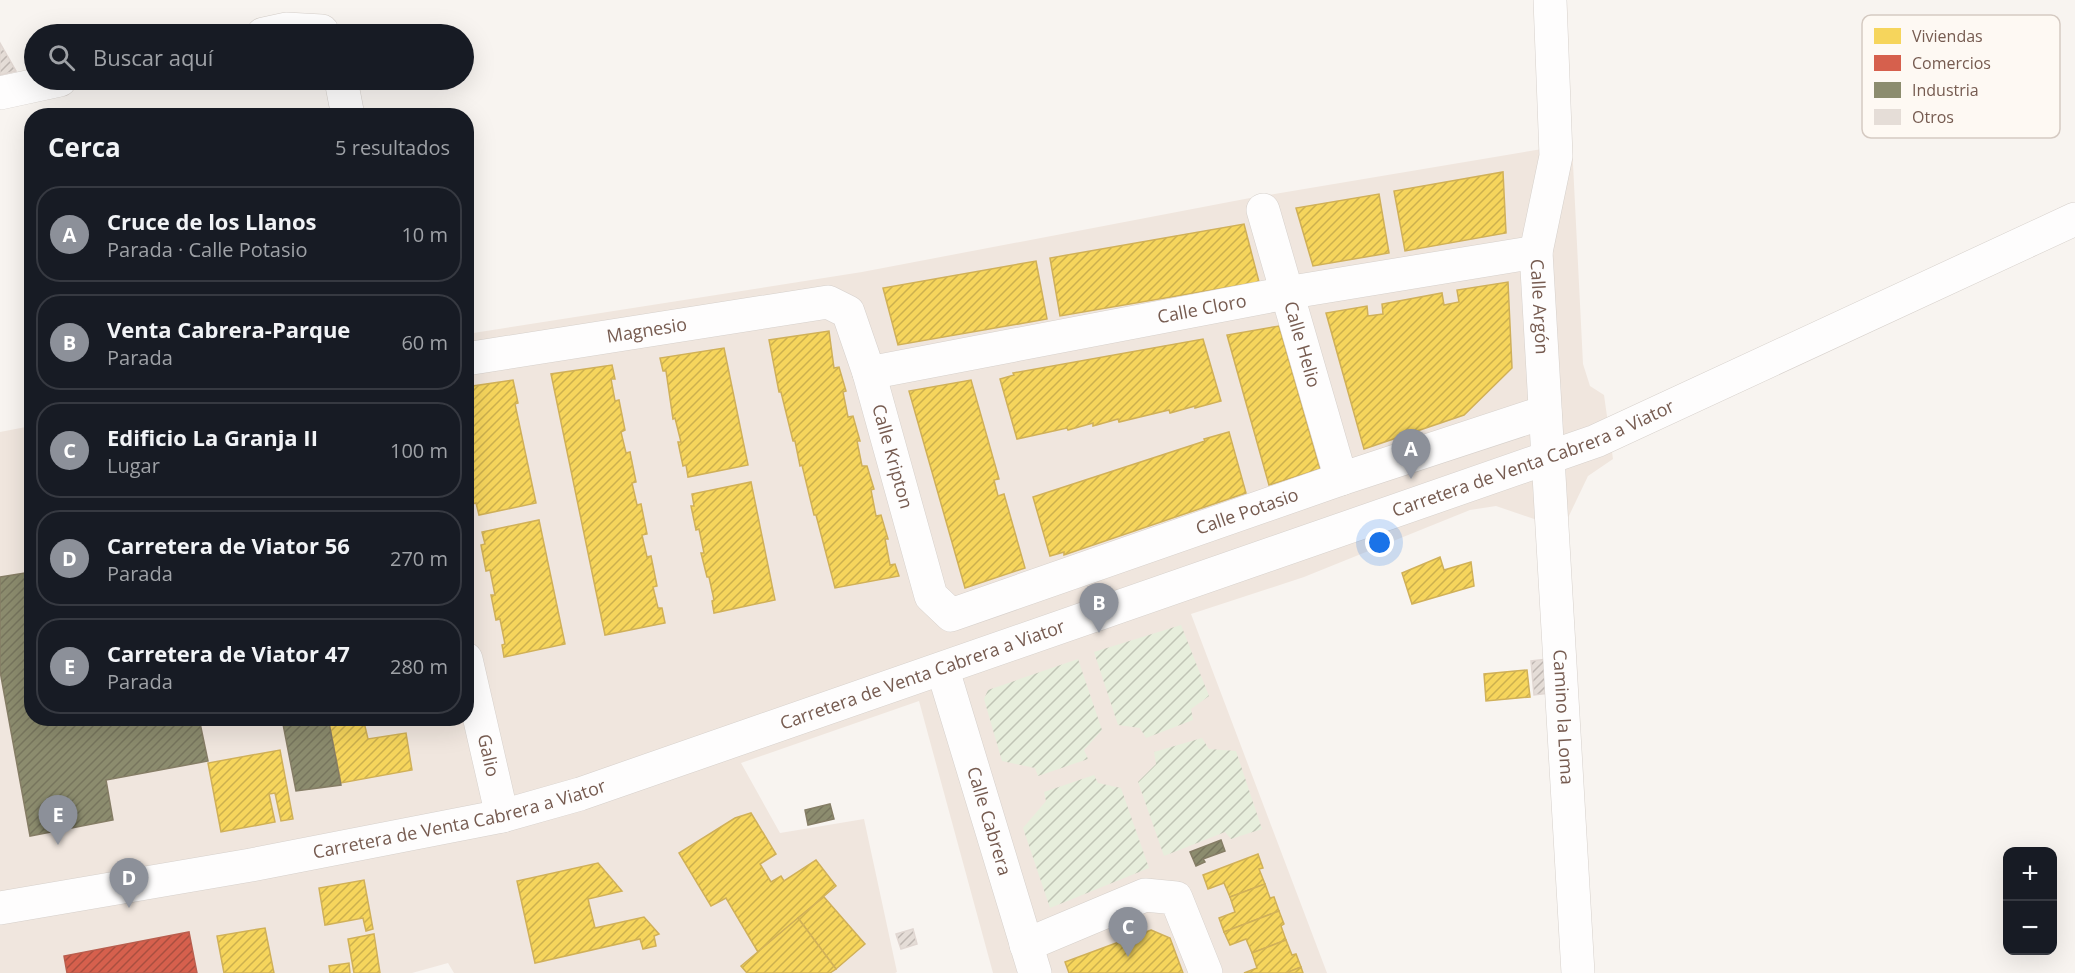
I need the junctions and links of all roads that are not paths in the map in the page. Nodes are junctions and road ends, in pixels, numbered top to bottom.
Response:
1 (1550, 0) edge
2 (24, 88) edge
3 (343, 90) edge
4 (0, 93) edge
5 (346, 108) edge
6 (1263, 210) dead end
7 (2075, 219) edge
8 (1536, 252) junction
9 (1286, 293) junction
10 (828, 302) joint
11 (474, 358) edge
12 (869, 373) junction
13 (1545, 412) junction
14 (1547, 460) junction
15 (1341, 479) junction
16 (951, 615) joint
17 (943, 669) junction
18 (474, 694) edge
19 (502, 816) junction
20 (2, 898) edge
21 (1031, 959) edge
22 (1206, 973) edge
23 (1578, 973) edge

1 - 8 street, Calle Argón
2 - 4 street
3 - 5 street
6 - 9 street, Calle Helio
7 - 14 street, Carretera de Venta Cabrera a Viator
8 - 9 street, Calle Cloro
8 - 13 street, Calle Argón
9 - 12 street, Calle Cloro
9 - 15 street, Calle Helio
10 - 11 street, Magnesio
10 - 12 street, Calle Kripton
12 - 16 street, Calle Kripton
13 - 14 street, Calle Argón
13 - 15 street, Calle Potasio
14 - 17 street, Carretera de Venta Cabrera a Viator
14 - 23 street, Camino la Loma
15 - 16 street, Calle Potasio
17 - 19 street, Carretera de Venta Cabrera a Viator
17 - 21 street, Calle Cabrera
18 - 19 street, Galio
19 - 20 street, Carretera de Venta Cabrera a Viator
21 - 22 street

